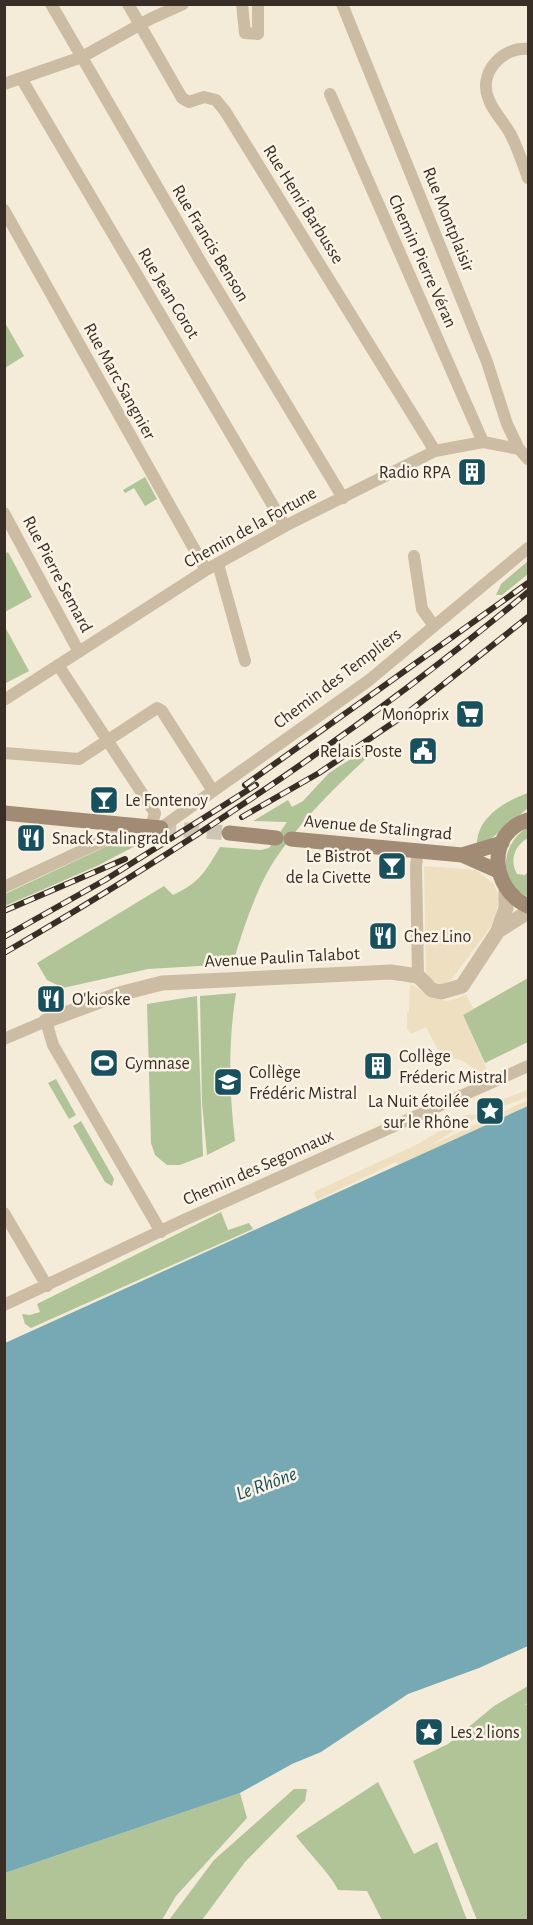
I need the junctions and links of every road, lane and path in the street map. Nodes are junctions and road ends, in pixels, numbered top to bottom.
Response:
1 (51, 4) edge
2 (128, 4) edge
3 (183, 4) edge
4 (242, 4) edge
5 (258, 4) edge
6 (342, 4) edge
7 (140, 25) junction
8 (528, 49) edge
9 (82, 57) junction
10 (21, 78) junction
11 (4, 84) edge
12 (330, 94) dead end
13 (528, 178) edge
14 (4, 210) edge
15 (483, 442) junction
16 (519, 449) junction
17 (435, 451) junction
18 (528, 459) edge
19 (343, 498) junction
20 (4, 513) edge
21 (285, 526) junction
22 (528, 548) edge
23 (414, 556) dead end
24 (218, 564) junction
25 (206, 570) junction
26 (435, 626) junction
27 (79, 652) junction
28 (245, 661) dead end
29 (58, 665) junction
30 (4, 700) edge
31 (107, 740) junction
32 (4, 753) edge
33 (213, 791) junction
34 (4, 813) edge
35 (527, 818) edge
36 (122, 825) junction
37 (156, 828) junction
38 (229, 833) tunnel mouth
39 (502, 843) junction
40 (418, 850) junction
41 (462, 855) junction
42 (498, 871) junction
43 (4, 887) edge
44 (506, 890) junction
45 (528, 906) edge
46 (528, 912) edge
47 (498, 931) junction
48 (418, 976) junction
49 (46, 1021) junction
50 (4, 1039) edge
51 (528, 1066) edge
52 (4, 1213) edge
53 (161, 1232) junction
54 (47, 1286) junction
55 (4, 1305) edge

1 - 9 street, Rue Francis Benson
2 - 7 street, Rue Henri Barbusse
3 - 7 street
4 - 5 street
6 - 16 street, Rue Montplaisir
7 - 9 street
7 - 17 street, Rue Henri Barbusse
8 - 13 street
9 - 10 street
9 - 19 street, Rue Francis Benson
10 - 11 street
10 - 21 street, Rue Jean Corot
12 - 15 street, Chemin Pierre Véran
14 - 25 street, Rue Marc Sangnier
15 - 16 street, Chemin de la Fortune
15 - 17 street, Chemin de la Fortune
16 - 18 street
17 - 19 street, Chemin de la Fortune
19 - 21 street, Chemin de la Fortune
20 - 27 street, Rue Pierre Semard
21 - 24 street, Chemin de la Fortune
22 - 26 street, Chemin des Templiers
23 - 26 street
24 - 25 street, Chemin de la Fortune
24 - 28 street
25 - 27 street, Chemin de la Fortune
26 - 33 street, Chemin des Templiers
27 - 29 street, Chemin de la Fortune
29 - 30 street, Chemin de la Fortune
29 - 31 street
31 - 32 street
31 - 33 street
31 - 37 street
33 - 37 street, Chemin des Templiers
34 - 36 main road
35 - 39 main road
36 - 37 main road
36 - 43 street
38 - 40 main road, Avenue de Stalingrad
39 - 41 main road, Avenue de Stalingrad
39 - 42 main road
40 - 41 main road, Avenue de Stalingrad
40 - 48 street
41 - 42 main road, Avenue de Stalingrad
42 - 44 main road
44 - 45 main road
44 - 47 street
46 - 47 street, Avenue Paulin Talabot
47 - 48 street, Avenue Paulin Talabot
48 - 49 street, Avenue Paulin Talabot
49 - 50 street, Avenue Paulin Talabot
49 - 53 street
51 - 53 street, Chemin des Segonnaux
52 - 54 street
53 - 54 street, Chemin des Segonnaux
54 - 55 street, Chemin des Segonnaux

